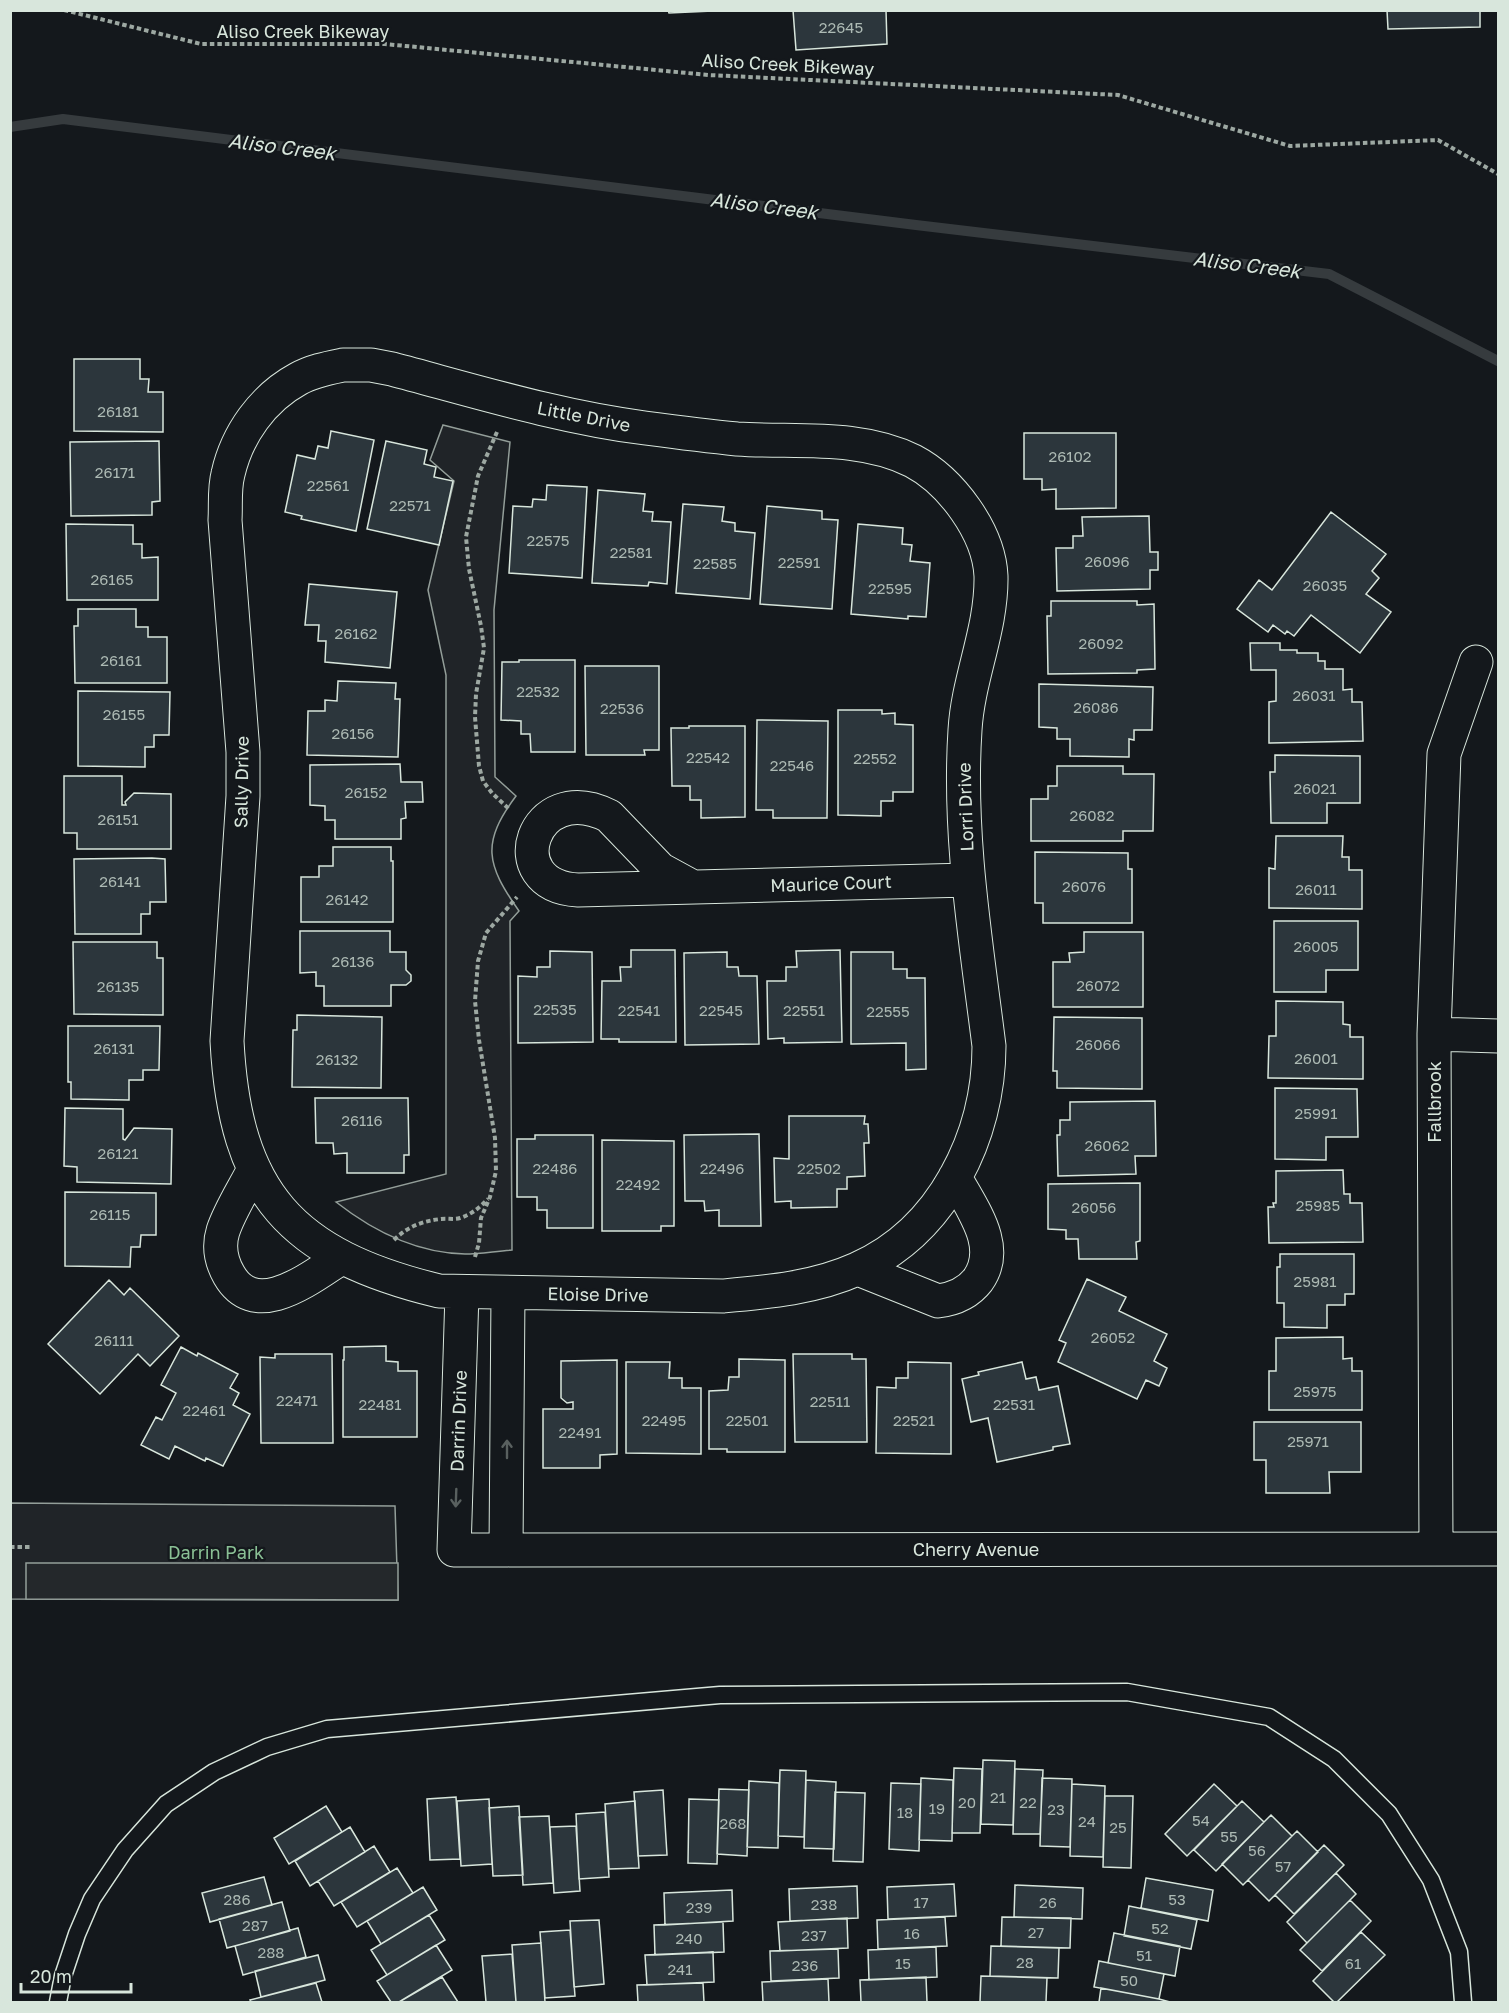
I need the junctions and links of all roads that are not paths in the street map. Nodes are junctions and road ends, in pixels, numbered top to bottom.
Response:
1 (266, 403) joint
2 (914, 462) joint
3 (1476, 662) dead end
4 (968, 880) junction
5 (693, 887) dead end
6 (1434, 1034) junction
7 (1498, 1036) edge
8 (254, 1169) junction
9 (955, 1177) junction
10 (292, 1223) joint
11 (910, 1234) joint
12 (341, 1258) junction
13 (858, 1269) junction
14 (462, 1293) junction
15 (508, 1293) junction
16 (1436, 1548) junction
17 (1498, 1549) edge
18 (454, 1550) joint
19 (506, 1550) junction
20 (58, 2002) edge
21 (1463, 2002) edge

1 - 2 street, Little Drive
1 - 8 street, Sally Drive
2 - 4 street, Lorri Drive
3 - 6 street, Fallbrook
4 - 5 street, Maurice Court
4 - 9 street, Lorri Drive
6 - 7 street
6 - 16 street, Fallbrook
8 - 10 street, Sally Drive
8 - 12 street
9 - 11 street, Lorri Drive
9 - 13 street
10 - 12 street, Eloise Drive
11 - 13 street, Eloise Drive
12 - 14 street, Eloise Drive
13 - 15 street, Eloise Drive
14 - 15 street, Eloise Drive
14 -> 18 street, Darrin Drive
19 -> 15 street
16 - 17 street, Cherry Avenue
16 - 19 street, Cherry Avenue
18 - 19 street, Cherry Avenue
20 - 21 lane

